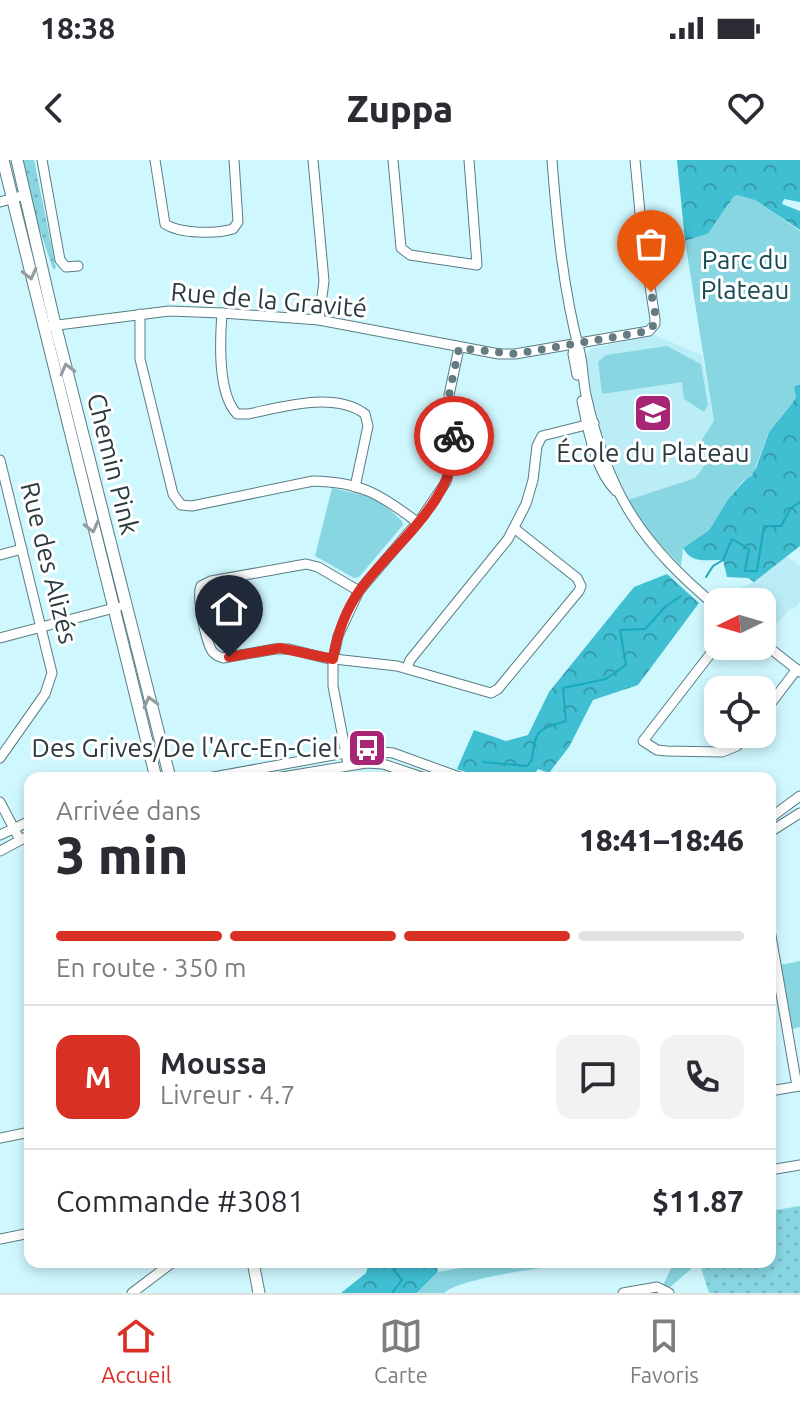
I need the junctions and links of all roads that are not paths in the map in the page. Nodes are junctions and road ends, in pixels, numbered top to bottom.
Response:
1 (3, 160) edge
2 (17, 160) edge
3 (42, 160) edge
4 (155, 160) edge
5 (234, 160) edge
6 (313, 160) edge
7 (393, 160) edge
8 (469, 160) edge
9 (552, 160) edge
10 (635, 160) edge
11 (25, 195) junction
12 (6, 200) edge
13 (78, 266) dead end
14 (222, 313) junction
15 (140, 314) junction
16 (319, 320) junction
17 (56, 325) junction
18 (43, 327) junction
19 (575, 343) junction
20 (459, 348) junction
21 (591, 424) junction
22 (1, 467) edge
23 (355, 487) junction
24 (417, 522) junction
25 (514, 528) junction
26 (22, 549) junction
27 (0, 555) edge
28 (359, 591) junction
29 (704, 595) edge
30 (119, 607) junction
31 (42, 627) junction
32 (0, 638) edge
33 (776, 653) edge
34 (333, 659) junction
35 (706, 660) edge
36 (407, 668) junction
37 (799, 670) edge
38 (776, 698) edge
39 (732, 748) edge
40 (346, 751) junction
41 (0, 758) edge
42 (348, 764) junction
43 (155, 772) edge
44 (168, 772) edge
45 (239, 772) edge
46 (307, 772) edge
47 (407, 772) edge
48 (445, 772) edge
49 (800, 796) edge
50 (0, 802) edge
51 (800, 813) edge
52 (776, 814) edge
53 (24, 823) edge
54 (13, 828) junction
55 (776, 828) edge
56 (0, 835) edge
57 (24, 838) edge
58 (20, 840) junction
59 (0, 851) edge
60 (776, 965) edge
61 (783, 1006) junction
62 (776, 1007) edge
63 (799, 1086) edge
64 (776, 1090) edge
65 (24, 1133) edge
66 (0, 1138) edge
67 (800, 1165) edge
68 (776, 1169) edge
69 (24, 1234) edge
70 (0, 1239) edge
71 (165, 1268) edge
72 (254, 1268) edge
73 (132, 1293) edge
74 (259, 1293) edge
75 (623, 1293) edge
76 (669, 1293) edge

1 - 12 main road, Chemin Pink
2 - 11 main road, Chemin Pink
3 - 13 street
4 - 5 street
6 - 16 street
7 - 8 street
9 - 19 street
10 - 19 street, Rue de la Gravité
11 - 12 street
11 - 17 main road, Chemin Pink
12 -> 18 main road, Chemin Pink
14 - 15 street, Rue de la Gravité
14 - 16 street, Rue de la Gravité
14 - 23 street
15 - 17 street, Rue de la Gravité
15 - 23 street
16 - 20 street, Rue de la Gravité
17 - 18 street, Rue de la Gravité
30 -> 17 main road, Chemin Pink
18 -> 30 main road, Chemin Pink
19 - 20 street, Rue de la Gravité
19 - 21 street
20 - 24 street
21 - 25 street
21 - 29 street
22 - 26 street, Rue des Alizés
23 - 24 street
24 - 28 street
25 - 36 street
25 - 36 street
26 - 27 street
26 - 31 street, Rue des Alizés
28 - 34 street
28 - 34 street
30 - 31 street
30 - 43 main road, Chemin Pink
44 -> 30 main road, Chemin Pink
31 - 32 street
31 - 41 street, Rue des Alizés
33 - 37 street
34 - 36 street
34 - 40 street
35 - 39 street
37 - 38 street
40 - 42 street
40 - 45 street
40 - 48 street
42 - 46 street
42 - 47 street
49 - 52 street
50 - 54 street
51 - 55 street
53 - 54 street
54 - 56 street
54 - 58 street
57 - 58 street
58 - 59 street
60 - 61 street
61 - 62 street
61 - 63 street
63 - 64 street
65 - 66 street
67 - 68 street
69 - 70 street
71 - 73 street
72 - 74 main road
75 - 76 street

